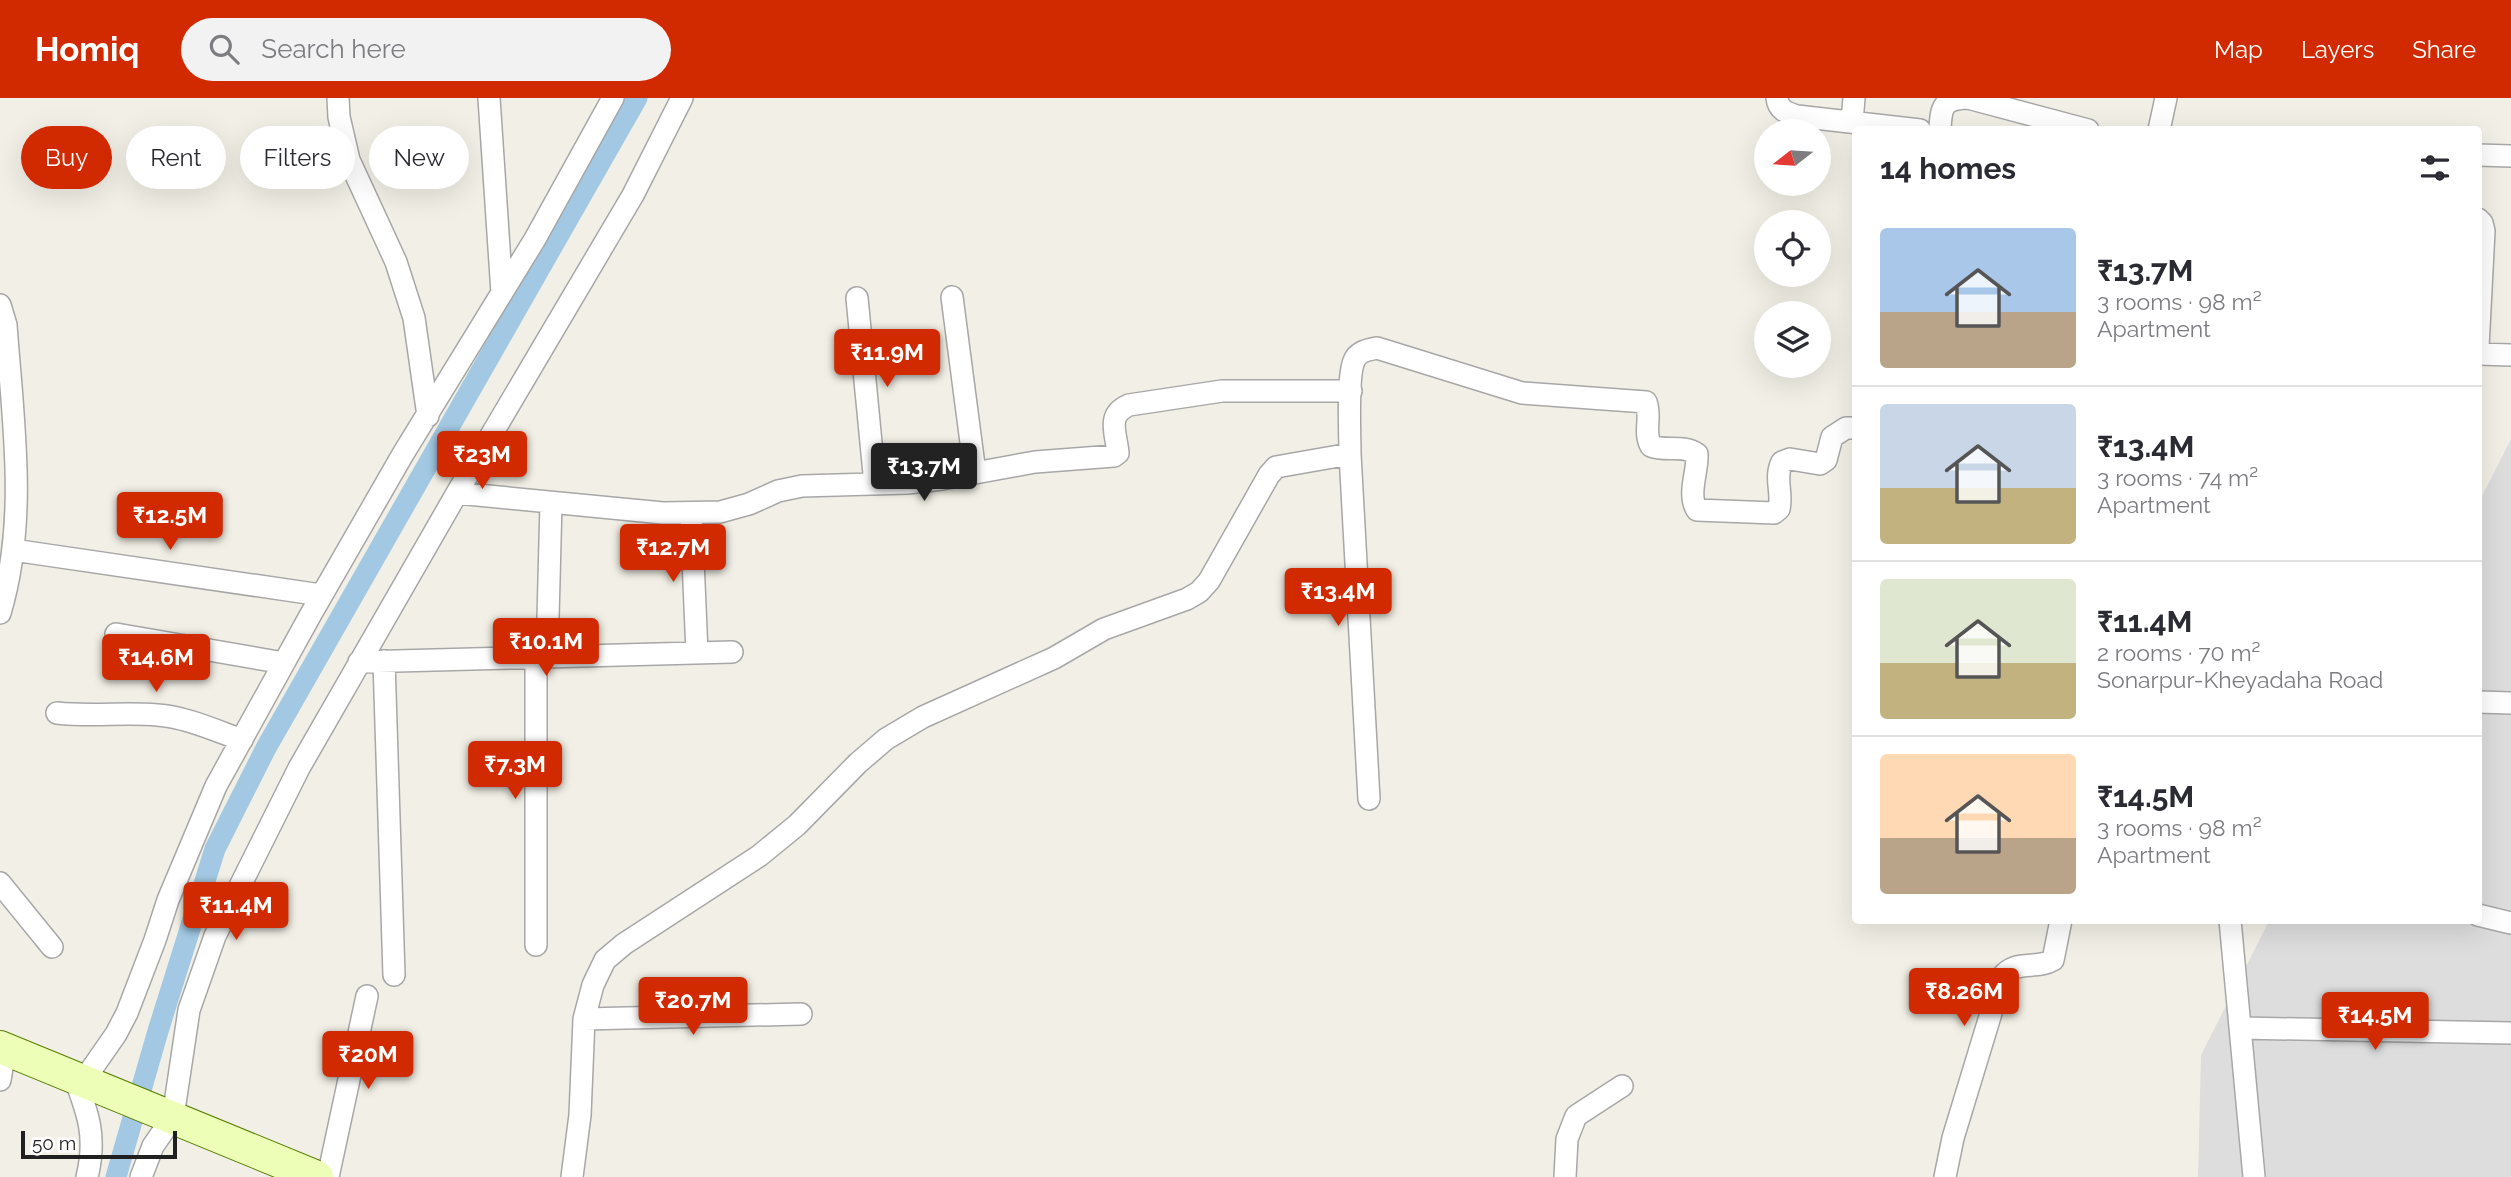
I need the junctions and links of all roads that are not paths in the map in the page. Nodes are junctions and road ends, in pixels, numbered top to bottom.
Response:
1 (338, 98) edge
2 (489, 98) edge
3 (614, 98) edge
4 (682, 98) edge
5 (1777, 98) edge
6 (1854, 98) edge
7 (2166, 98) edge
8 (1852, 122) junction
9 (1886, 126) edge
10 (1940, 126) edge
11 (2073, 126) edge
12 (2160, 126) edge
13 (2482, 155) edge
14 (2511, 156) edge
15 (2482, 223) edge
16 (2482, 270) edge
17 (502, 293) junction
18 (858, 298) dead end
19 (952, 298) dead end
20 (0, 305) edge
21 (2482, 355) edge
22 (2511, 355) edge
23 (1350, 391) junction
24 (428, 416) junction
25 (1852, 428) edge
26 (1350, 454) junction
27 (975, 473) junction
28 (875, 484) junction
29 (457, 493) junction
30 (551, 503) junction
31 (691, 513) junction
32 (13, 550) junction
33 (321, 595) junction
34 (0, 613) edge
35 (116, 634) dead end
36 (732, 652) dead end
37 (697, 653) junction
38 (542, 657) junction
39 (384, 661) junction
40 (359, 662) junction
41 (284, 663) junction
42 (2482, 702) edge
43 (2511, 703) edge
44 (57, 713) dead end
45 (242, 740) junction
46 (1368, 799) dead end
47 (0, 883) edge
48 (2482, 916) edge
49 (2511, 923) edge
50 (2060, 924) edge
51 (2230, 924) edge
52 (536, 944) dead end
53 (52, 947) dead end
54 (394, 975) dead end
55 (366, 996) dead end
56 (801, 1014) dead end
57 (584, 1019) junction
58 (2240, 1028) junction
59 (2511, 1033) edge
60 (2, 1048) edge
61 (0, 1080) edge
62 (84, 1080) junction
63 (1622, 1086) dead end
64 (164, 1113) junction
65 (313, 1176) edge
66 (87, 1177) edge
67 (141, 1177) edge
68 (572, 1177) edge
69 (1565, 1177) edge
70 (1944, 1177) edge
71 (2254, 1177) edge

1 - 24 street
2 - 17 street
3 - 17 street
4 - 29 street
5 - 8 street
6 - 8 street
7 - 12 street
8 - 9 street
10 - 11 street
13 - 14 street
15 - 16 street
17 - 24 street
18 - 28 street
19 - 27 street
20 - 32 street
21 - 22 street
23 - 25 street
23 - 26 street
23 - 27 street
24 - 33 street
26 - 46 street
26 - 57 street
27 - 28 street
28 - 31 street
29 - 30 street
29 - 40 street
30 - 31 street
30 - 38 street
31 - 37 street
32 - 33 street
32 - 34 street
33 - 41 street
35 - 41 street
36 - 37 street
37 - 38 street
38 - 39 street
38 - 52 street
39 - 40 street
39 - 54 street
40 - 64 street
41 - 45 street
42 - 43 street
44 - 45 street
45 - 62 street
47 - 53 street
48 - 49 street
50 - 70 street
51 - 58 street
55 - 65 street
56 - 57 street
57 - 68 street
58 - 59 street
58 - 71 street
60 - 61 street
60 - 62 main road
62 - 64 main road
62 - 66 street
63 - 69 street
64 - 65 main road
64 - 67 street

